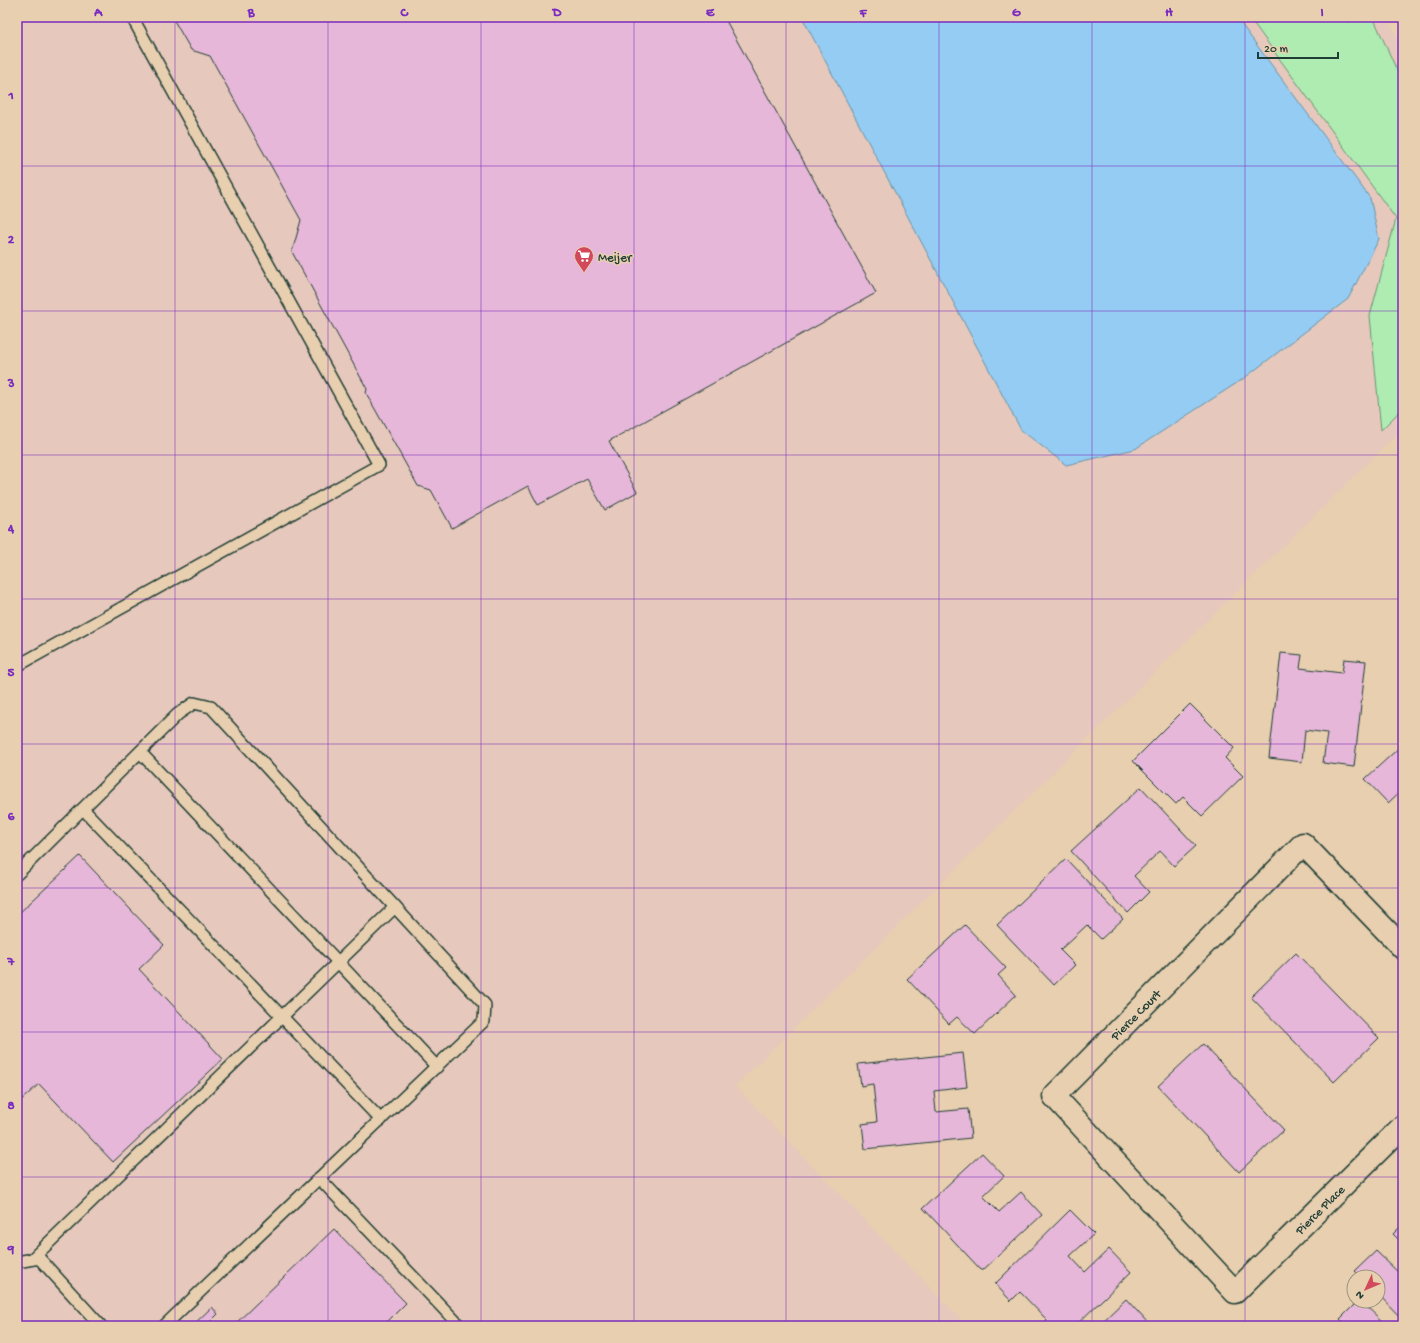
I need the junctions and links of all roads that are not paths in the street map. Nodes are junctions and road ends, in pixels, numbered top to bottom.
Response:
1 (132, 17) edge
2 (17, 666) edge
3 (140, 752) junction
4 (83, 809) junction
5 (17, 874) edge
6 (394, 907) junction
7 (1403, 948) edge
8 (338, 962) junction
9 (282, 1016) junction
10 (437, 1067) junction
11 (381, 1120) junction
12 (1403, 1126) edge
13 (320, 1178) junction
14 (32, 1259) junction
15 (17, 1262) edge
16 (1235, 1292) joint
17 (101, 1326) edge
18 (164, 1326) edge
19 (460, 1326) edge

1 - 2 lane
3 - 4 lane
3 - 6 lane
3 - 8 lane
4 - 5 lane
4 - 9 lane
6 - 8 lane
6 - 10 lane
7 - 16 street, Pierce Court
8 - 9 lane
8 - 10 lane
9 - 11 lane
9 - 14 lane
10 - 11 lane
11 - 13 lane
12 - 16 street, Pierce Place
13 - 18 lane
13 - 19 lane
14 - 15 lane
14 - 17 lane

